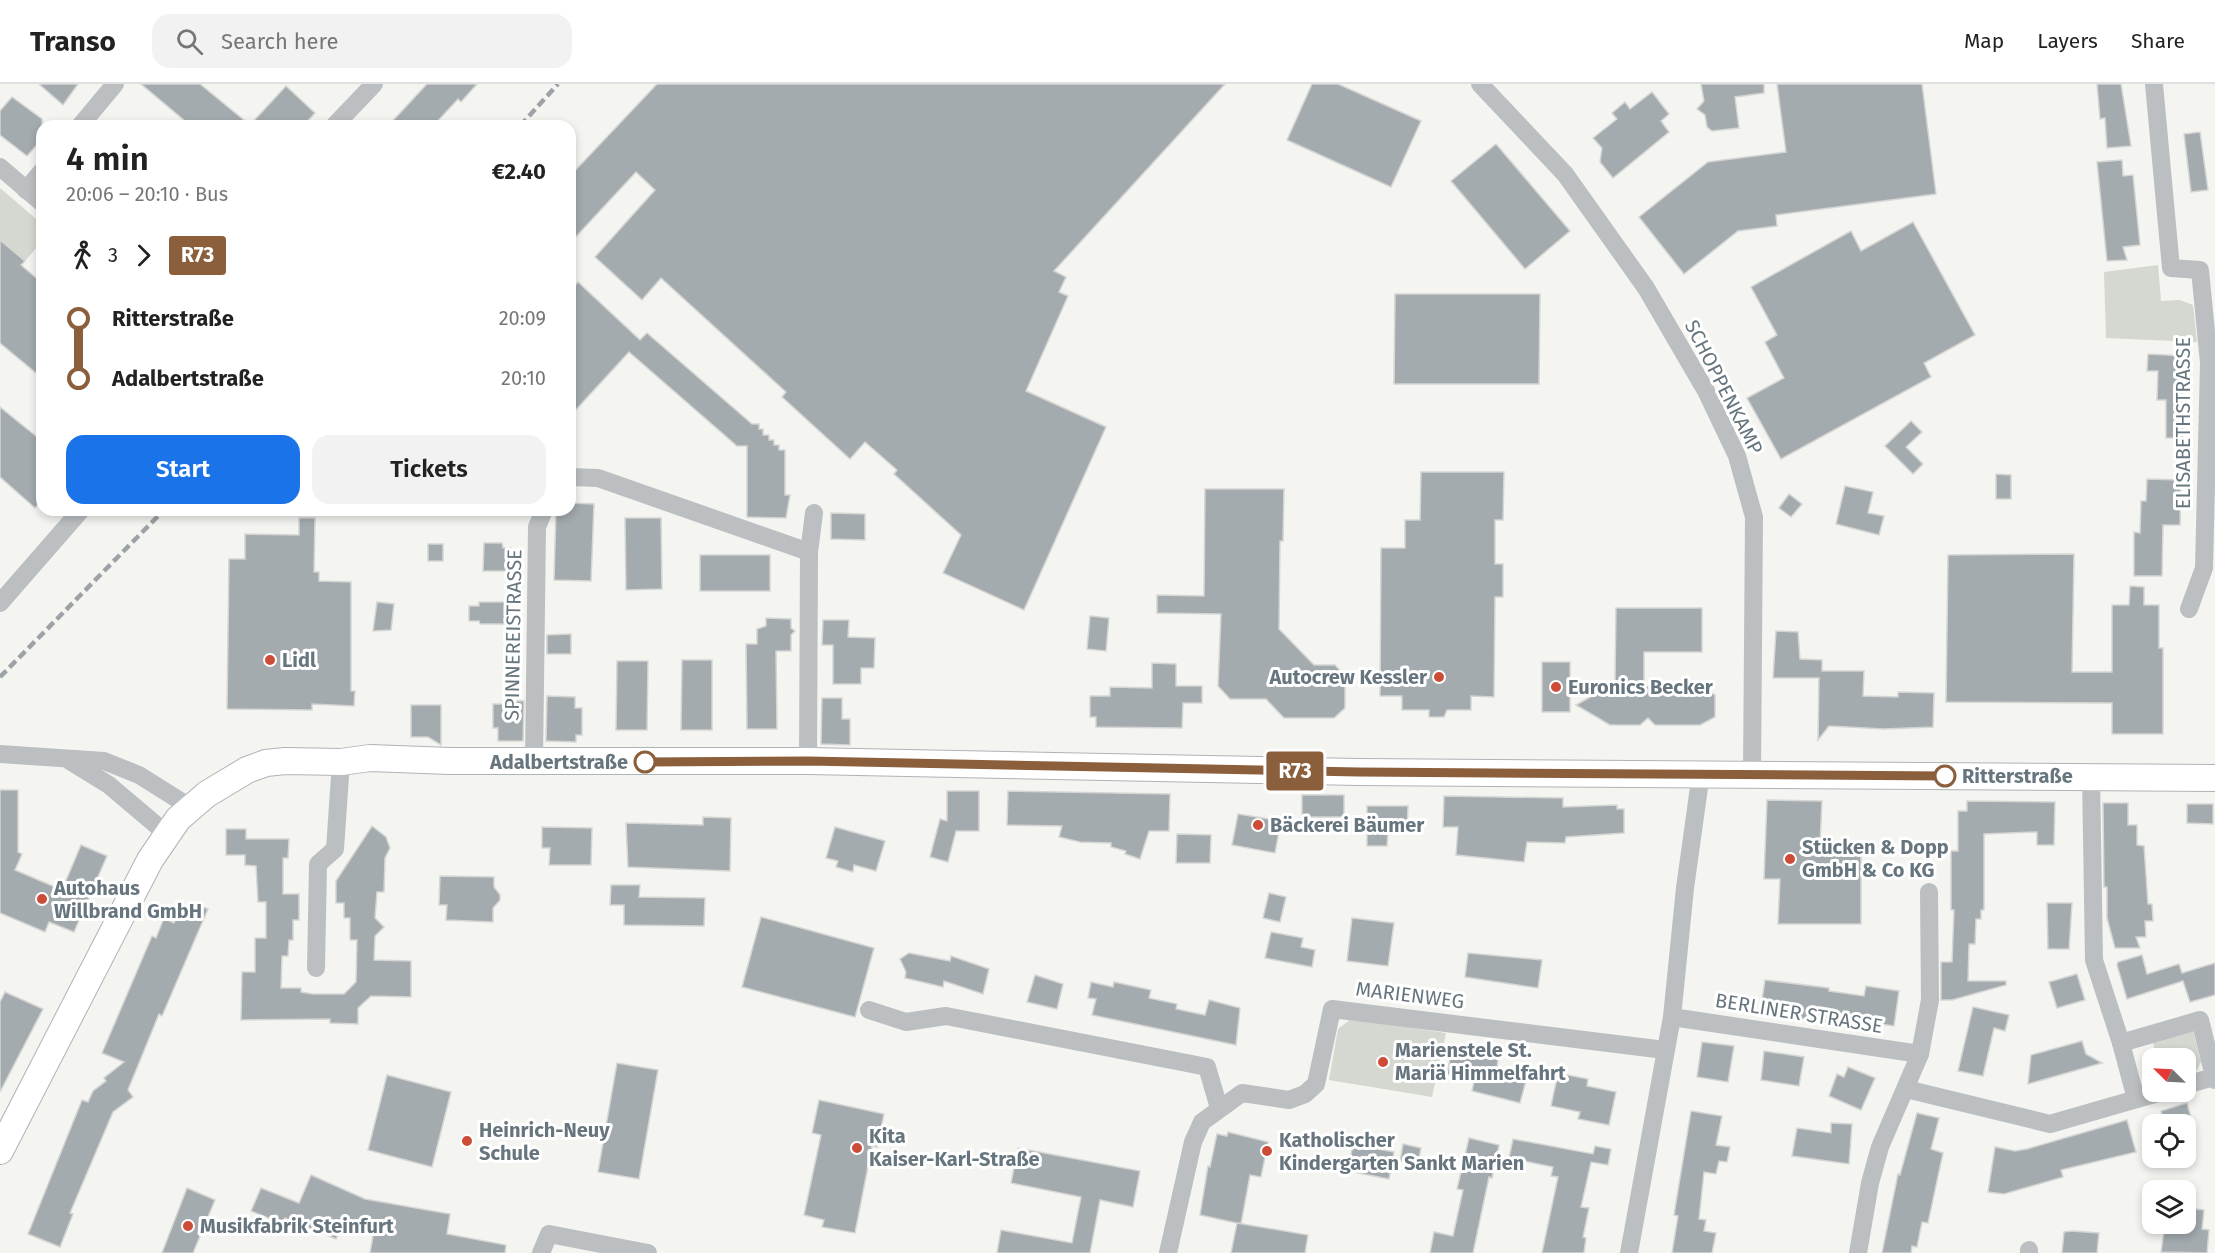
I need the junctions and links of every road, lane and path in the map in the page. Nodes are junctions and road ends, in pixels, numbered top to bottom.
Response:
1 (116, 84) edge
2 (374, 84) edge
3 (1480, 84) edge
4 (2154, 84) edge
5 (85, 120) edge
6 (340, 120) edge
7 (0, 167) edge
8 (36, 178) edge
9 (26, 190) junction
10 (36, 198) edge
11 (2212, 363) edge
12 (576, 477) edge
13 (814, 513) dead end
14 (76, 516) edge
15 (542, 516) edge
16 (809, 552) junction
17 (0, 603) edge
18 (2189, 609) dead end
19 (0, 754) edge
20 (66, 758) junction
21 (534, 761) junction
22 (808, 761) junction
23 (341, 762) junction
24 (1701, 772) junction
25 (1752, 773) junction
26 (2091, 776) junction
27 (2215, 778) edge
28 (190, 807) junction
29 (167, 834) junction
30 (1929, 892) dead end
31 (315, 968) dead end
32 (869, 1010) dead end
33 (1672, 1017) junction
34 (2207, 1018) edge
35 (2121, 1042) junction
36 (1665, 1050) junction
37 (1920, 1054) junction
38 (2215, 1079) edge
39 (2196, 1083) edge
40 (1906, 1089) junction
41 (2142, 1097) edge
42 (2136, 1099) junction
43 (1219, 1108) junction
44 (0, 1151) edge
45 (541, 1253) edge
46 (648, 1253) edge
47 (1168, 1253) edge
48 (1629, 1253) edge
49 (1858, 1253) edge

1 - 5 street
2 - 6 street
3 - 25 street, SCHOPPENKAMP
4 - 11 street, ELISABETHSTRASSE
7 - 9 street
8 - 9 street
9 - 10 street
11 - 18 street, ELISABETHSTRASSE
12 - 16 street
13 - 16 street
14 - 17 street
15 - 21 street, SPINNEREISTRASSE
16 - 22 street
19 - 20 street
20 - 28 street
20 - 29 street
21 - 22 main road
21 - 23 main road
22 - 24 main road
23 - 28 main road
23 - 31 street
24 - 25 main road
24 - 33 street
25 - 26 main road
26 - 27 main road
26 - 35 street
28 - 29 main road
29 - 44 main road
30 - 37 street
32 - 43 street
33 - 36 street
33 - 37 street, BERLINER STRASSE
34 - 35 street
34 - 38 street
35 - 42 street
36 - 43 street, MARIENWEG
36 - 48 street
37 - 40 street
38 - 39 street
40 - 42 street
40 - 49 street
41 - 42 street
43 - 47 street, MARIENWEG
45 - 46 street

